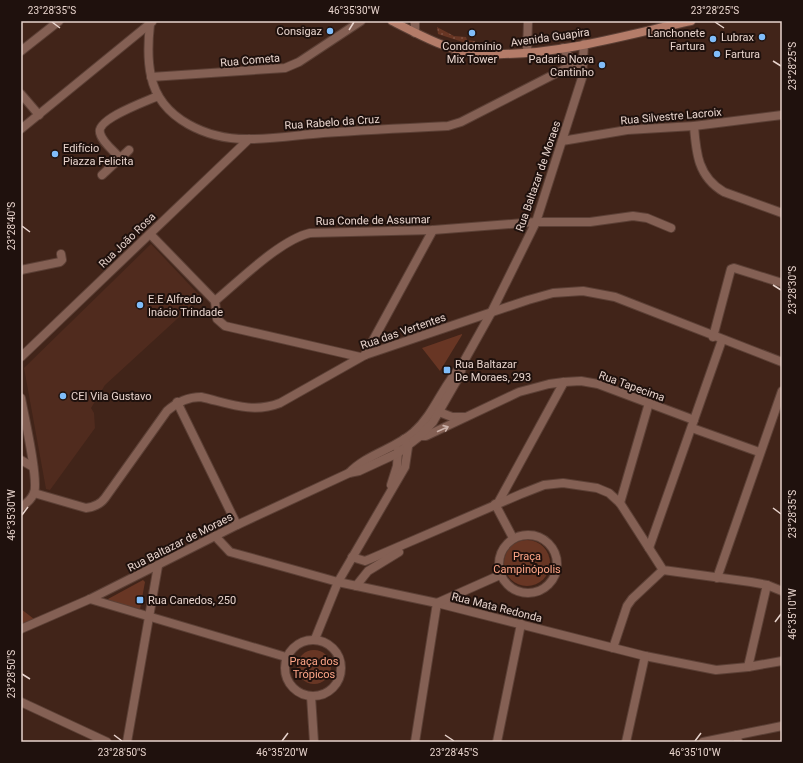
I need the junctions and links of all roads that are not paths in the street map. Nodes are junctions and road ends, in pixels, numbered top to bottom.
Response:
1 (59, 21) edge
2 (361, 21) edge
3 (392, 21) edge
4 (415, 21) edge
5 (528, 21) edge
6 (691, 21) edge
7 (151, 23) edge
8 (415, 33) junction
9 (584, 44) junction
10 (563, 48) junction
11 (21, 51) edge
12 (527, 53) junction
13 (584, 59) junction
14 (574, 63) junction
15 (151, 77) junction
16 (582, 78) junction
17 (21, 94) edge
18 (158, 96) junction
19 (39, 115) junction
20 (782, 116) edge
21 (694, 126) junction
22 (21, 130) edge
23 (249, 139) junction
24 (562, 141) junction
25 (129, 150) dead end
26 (120, 158) junction
27 (102, 175) dead end
28 (782, 213) edge
29 (536, 222) junction
30 (671, 228) dead end
31 (433, 230) junction
32 (150, 234) junction
33 (61, 254) dead end
34 (21, 270) edge
35 (782, 283) edge
36 (215, 301) junction
37 (491, 313) junction
38 (713, 337) junction
39 (722, 340) junction
40 (362, 356) junction
41 (21, 357) edge
42 (782, 362) edge
43 (564, 382) junction
44 (782, 391) edge
45 (21, 398) edge
46 (177, 402) junction
47 (649, 403) junction
48 (436, 410) junction
49 (472, 416) junction
50 (693, 424) junction
51 (418, 434) junction
52 (406, 443) junction
53 (397, 449) junction
54 (759, 452) junction
55 (21, 460) edge
56 (33, 467) junction
57 (34, 493) junction
58 (384, 503) junction
59 (620, 503) junction
60 (496, 504) junction
61 (21, 507) edge
62 (237, 525) junction
63 (215, 536) junction
64 (513, 538) junction
65 (418, 540) junction
66 (649, 548) junction
67 (352, 557) junction
68 (365, 561) junction
69 (158, 566) junction
70 (663, 570) junction
71 (368, 571) junction
72 (500, 575) junction
73 (716, 578) junction
74 (338, 582) junction
75 (767, 585) junction
76 (356, 586) junction
77 (782, 591) edge
78 (90, 599) junction
79 (437, 603) junction
80 (149, 616) junction
81 (521, 624) junction
82 (21, 629) edge
83 (315, 639) junction
84 (613, 648) junction
85 (645, 656) junction
86 (286, 657) junction
87 (782, 661) edge
88 (748, 667) junction
89 (311, 696) junction
90 (21, 702) edge
91 (782, 726) edge
92 (738, 739) edge
93 (107, 742) edge
94 (127, 742) edge
95 (314, 742) edge
96 (415, 742) edge
97 (497, 742) edge
98 (626, 742) edge
99 (703, 742) edge

1 - 11 street
2 - 15 street, Rua Cometa
3 - 8 main road, Avenida Guapira
4 - 8 street
5 - 12 street
6 - 9 main road, Avenida Guapira
7 - 15 street, Rua Rabelo da Cruz
7 - 19 street
8 - 12 main road, Avenida Guapira
9 - 10 main road, Avenida Guapira
9 - 13 street, Rua Baltazar de Moraes
10 - 12 main road, Avenida Guapira
10 - 14 street
13 - 14 street, Rua Rabelo da Cruz
13 - 16 street, Rua Baltazar de Moraes
14 - 16 street
14 - 23 street, Rua Rabelo da Cruz
15 - 18 street, Rua Rabelo da Cruz
16 - 24 street, Rua Baltazar de Moraes
17 - 19 street
18 - 23 street, Rua Rabelo da Cruz
18 - 26 street
19 - 22 street
20 - 21 street, Rua Silvestre Lacroix
21 - 24 street, Rua Silvestre Lacroix
21 - 28 street
23 - 32 street, Rua João Rosa
24 - 29 street, Rua Baltazar de Moraes
25 - 26 street
26 - 27 street
29 - 30 street, Rua Conde de Assumar
29 - 31 street, Rua Conde de Assumar
29 - 37 street, Rua Baltazar de Moraes
31 - 36 street, Rua Conde de Assumar
31 - 40 street
32 - 36 street
32 - 41 street, Rua João Rosa
33 - 34 street
35 - 38 street
36 - 40 street
37 - 38 street, Rua das Vertentes
37 - 40 street, Rua das Vertentes
37 - 48 street, Rua Baltazar de Moraes
38 - 39 street, Rua das Vertentes
39 - 42 street, Rua das Vertentes
39 - 50 street
40 - 46 street, Rua das Vertentes
43 - 47 street, Rua Tapecima
43 - 49 street, Rua Tapecima
43 - 60 street
44 - 54 street
45 - 56 street
46 - 57 street
46 - 62 street
47 - 50 street, Rua Tapecima
47 - 59 street
48 - 49 street, Rua Tapecima
48 - 51 street, Rua Baltazar de Moraes
51 -> 49 street, Rua Tapecima
50 - 54 street, Rua Tapecima
50 - 66 street
51 - 52 street, Rua Baltazar de Moraes
52 - 53 street, Rua Baltazar de Moraes
52 - 58 street
53 - 58 street
53 - 62 street, Rua Baltazar de Moraes
54 - 73 street
55 - 56 street
56 - 57 street
57 - 61 street
58 - 67 street
59 - 60 street
59 - 66 street
60 - 64 street
60 - 65 street
62 - 63 street, Rua Baltazar de Moraes
63 - 69 street, Rua Baltazar de Moraes
63 - 74 street, Rua Mata Redonda
64 - 72 street
64 - 72 street
65 - 68 street
65 - 71 street
66 - 70 street
67 - 68 street
67 - 74 street
68 - 71 street
69 - 78 street, Rua Baltazar de Moraes
69 - 80 street
70 - 73 street
70 - 84 street
71 - 76 street
72 - 79 street
73 - 75 street
74 - 76 street, Rua Mata Redonda
74 - 83 street
75 - 77 street
75 - 88 street
76 - 79 street, Rua Mata Redonda
78 - 80 street
78 - 82 street, Rua Baltazar de Moraes
79 - 81 street, Rua Mata Redonda
79 - 96 street
80 - 86 street
80 - 94 street
81 - 84 street, Rua Mata Redonda
81 - 97 street
83 - 86 street
83 - 89 street
84 - 85 street, Rua Mata Redonda
85 - 88 street, Rua Mata Redonda
85 - 98 street
86 - 89 street
87 - 88 street, Rua Mata Redonda
89 - 95 street
90 - 93 street
91 - 92 street
92 - 99 street

